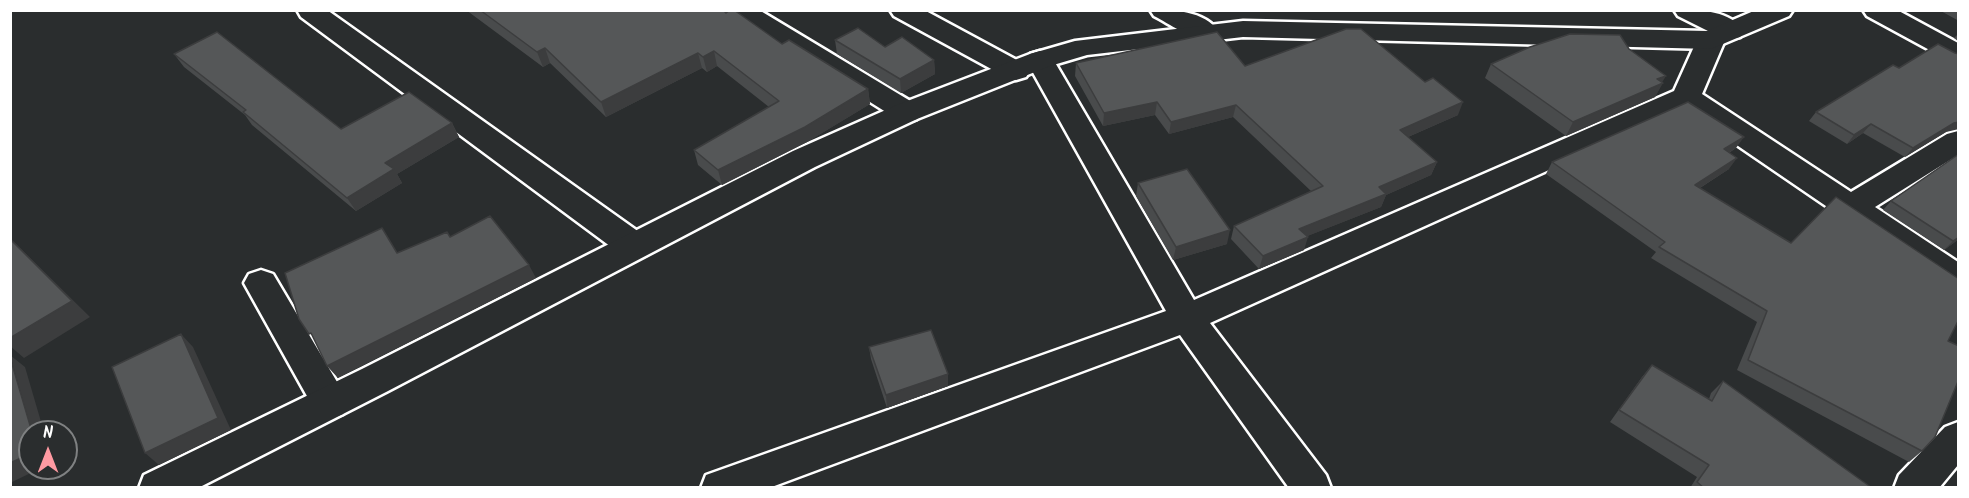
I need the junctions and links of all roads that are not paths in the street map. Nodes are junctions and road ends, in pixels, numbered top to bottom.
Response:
1 (738, 10) edge
2 (903, 10) edge
3 (1163, 10) edge
4 (1687, 10) edge
5 (1779, 10) edge
6 (1876, 10) edge
7 (309, 11) edge
8 (1205, 32) junction
9 (1720, 35) junction
10 (1959, 54) edge
11 (1028, 65) junction
12 (1686, 96) junction
13 (907, 112) junction
14 (1959, 141) edge
15 (1851, 207) junction
16 (634, 246) junction
17 (1959, 279) edge
18 (261, 283) dead end
19 (1187, 318) junction
20 (330, 403) junction
21 (1959, 439) edge
22 (177, 484) edge
23 (720, 488) edge
24 (1312, 488) edge
25 (1913, 488) edge

1 - 13 street
2 - 11 street
3 - 8 street
4 - 9 street
5 - 9 street
6 - 10 street
7 - 16 street
8 - 9 street
8 - 11 street
9 - 12 street
11 - 13 street
11 - 19 street
12 - 15 street
12 - 19 street
13 - 16 street
14 - 15 street
15 - 17 street
16 - 20 street
18 - 20 street
19 - 23 street
19 - 24 street
20 - 22 street
21 - 25 street

